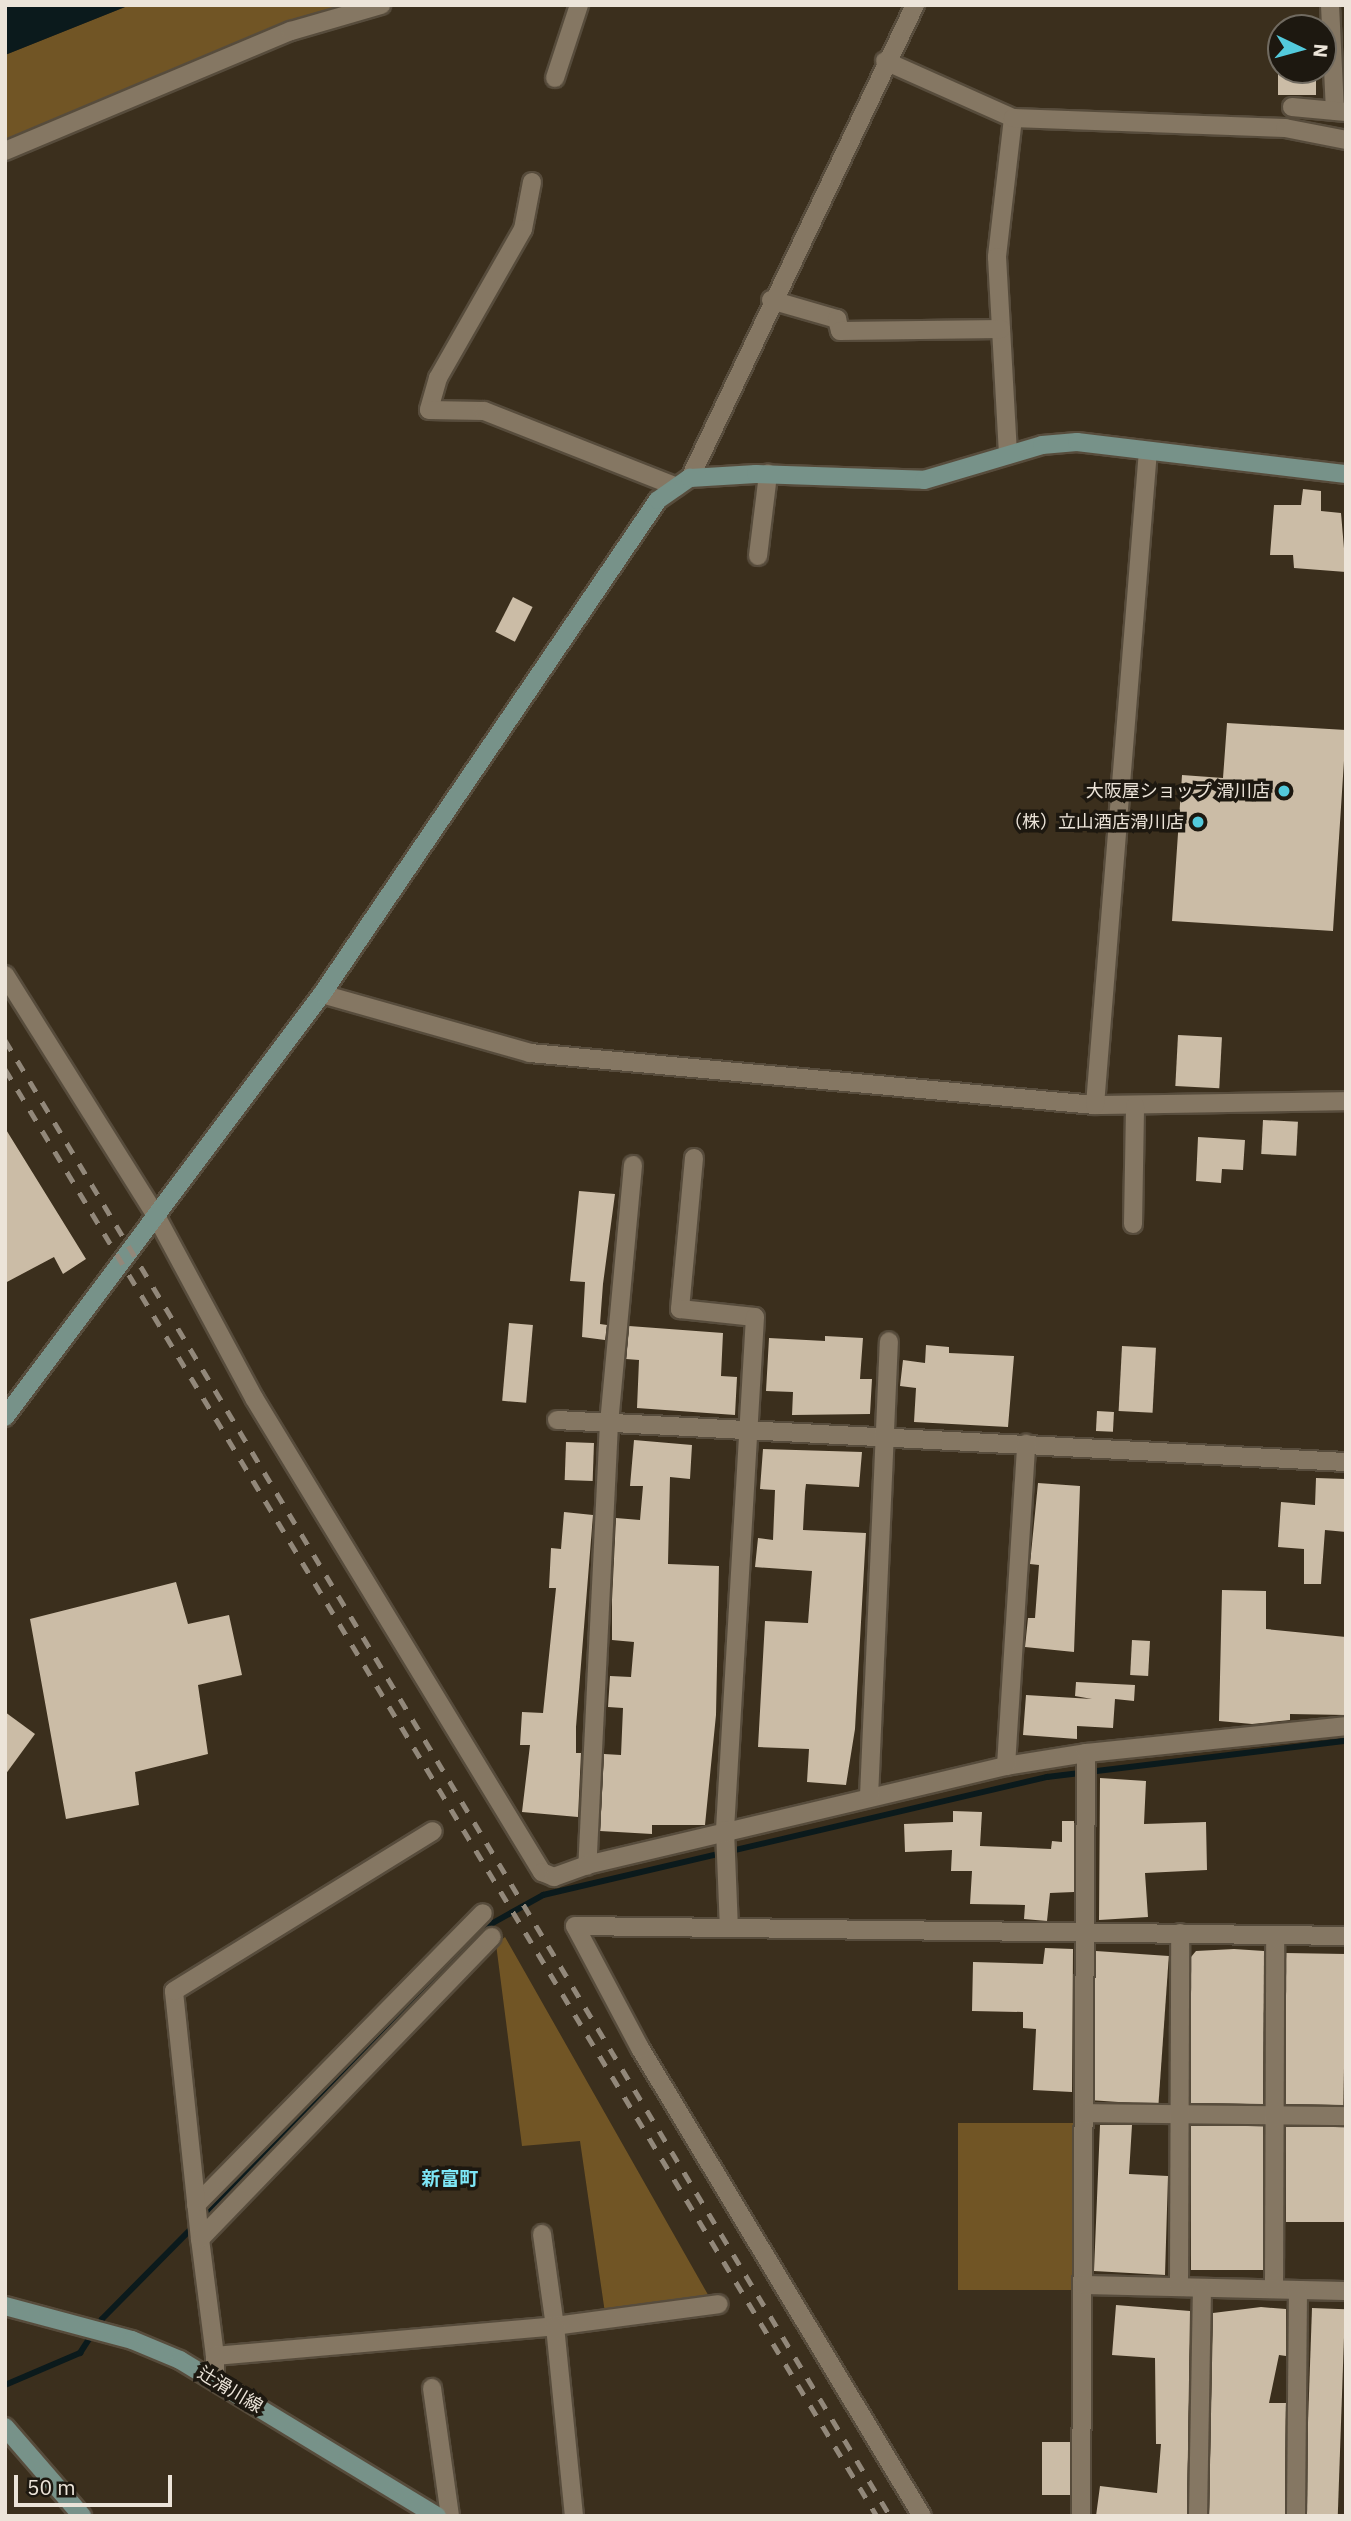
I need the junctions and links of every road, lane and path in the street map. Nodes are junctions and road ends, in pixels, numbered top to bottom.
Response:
1 (380, 5) edge
2 (579, 5) edge
3 (915, 5) edge
4 (1330, 5) edge
5 (885, 61) junction
6 (555, 78) dead end
7 (1292, 107) dead end
8 (1340, 111) edge
9 (1013, 118) junction
10 (1346, 140) edge
11 (5, 152) edge
12 (532, 182) dead end
13 (771, 300) junction
14 (1001, 329) junction
15 (1148, 451) junction
16 (1008, 455) junction
17 (768, 474) junction
18 (1346, 474) edge
19 (684, 483) junction
20 (758, 556) dead end
21 (5, 975) edge
22 (322, 994) junction
23 (1346, 1101) edge
24 (1095, 1105) junction
25 (1135, 1106) junction
26 (694, 1158) dead end
27 (633, 1165) dead end
28 (155, 1214) junction
29 (1133, 1224) dead end
30 (889, 1341) dead end
31 (5, 1417) edge
32 (557, 1420) dead end
33 (610, 1423) junction
34 (745, 1430) junction
35 (885, 1434) junction
36 (1026, 1444) junction
37 (1346, 1462) edge
38 (1346, 1726) edge
39 (1086, 1754) junction
40 (1006, 1766) junction
41 (869, 1797) junction
42 (724, 1830) junction
43 (433, 1831) dead end
44 (587, 1865) junction
45 (483, 1913) dead end
46 (729, 1928) junction
47 (1087, 1931) junction
48 (1180, 1933) junction
49 (1275, 1935) junction
50 (1346, 1936) edge
51 (492, 1937) dead end
52 (1085, 2113) junction
53 (1179, 2114) junction
54 (1273, 2115) junction
55 (1346, 2116) edge
56 (196, 2205) junction
57 (542, 2234) dead end
58 (200, 2239) junction
59 (1083, 2285) junction
60 (1179, 2287) junction
61 (1202, 2288) junction
62 (1274, 2290) junction
63 (1298, 2290) junction
64 (1346, 2291) edge
65 (719, 2304) dead end
66 (5, 2306) edge
67 (555, 2326) junction
68 (215, 2356) junction
69 (215, 2381) junction
70 (432, 2388) dead end
71 (5, 2427) edge
72 (424, 2513) edge
73 (82, 2516) edge
74 (450, 2516) edge
75 (574, 2516) edge
76 (922, 2516) edge
77 (1081, 2516) edge
78 (1198, 2516) edge
79 (1296, 2516) edge

1 - 11 street
2 - 6 street
3 - 5 street
4 - 8 street
5 - 9 street
5 - 13 street
7 - 8 street
9 - 10 street
9 - 14 street
12 - 19 street
13 - 14 street
13 - 19 street
14 - 16 street
15 - 16 street
15 - 18 street
15 - 24 street
16 - 17 street
17 - 19 street
17 - 20 street
19 - 22 street
21 - 28 street
22 - 24 street
22 - 28 street
23 - 25 street
24 - 25 street
25 - 29 street
26 - 34 street
27 - 33 street
28 - 31 street
28 - 44 street
30 - 35 street
32 - 33 street
33 - 34 street
33 - 44 street
34 - 35 street
34 - 42 street
35 - 36 street
35 - 41 street
36 - 37 street
36 - 40 street
38 - 39 street
39 - 40 street
39 - 47 street
40 - 41 street
41 - 42 street
42 - 44 street
42 - 46 street
43 - 56 street
45 - 56 street
46 - 47 street
46 - 76 street
47 - 48 street
47 - 52 street
48 - 49 street
48 - 53 street
49 - 50 street
49 - 54 street
51 - 58 street
52 - 53 street
52 - 59 street
53 - 54 street
53 - 60 street
54 - 55 street
54 - 62 street
56 - 58 street
57 - 67 street
58 - 68 street
59 - 60 street
59 - 77 street
60 - 61 street
61 - 62 street
61 - 78 street
62 - 63 street
63 - 64 street
63 - 79 street
65 - 67 street
66 - 69 street, 辻滑川線
67 - 68 street
67 - 75 street
68 - 69 street
69 - 72 street, 辻滑川線
70 - 74 street
71 - 73 street

